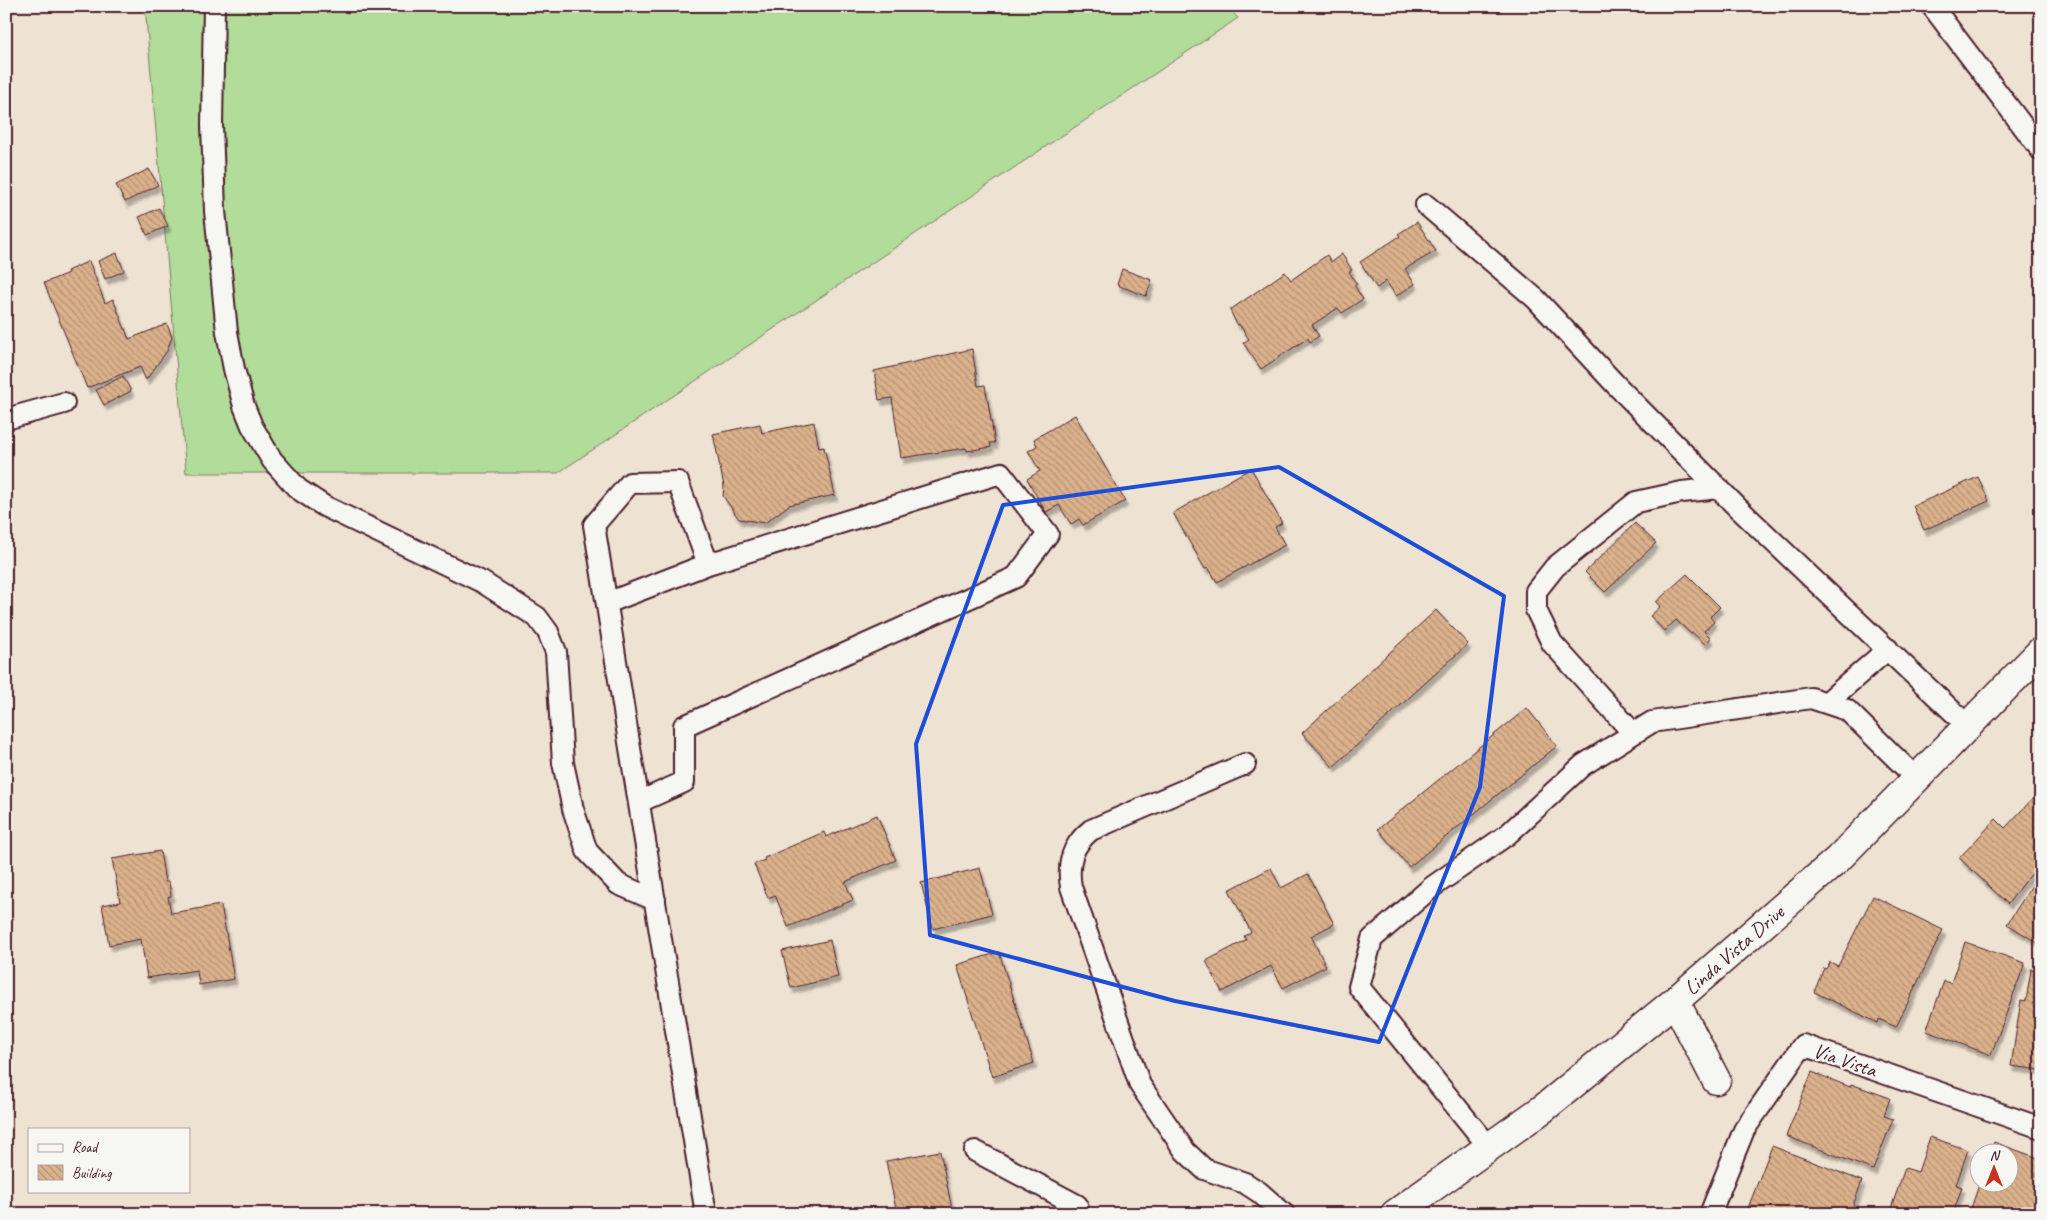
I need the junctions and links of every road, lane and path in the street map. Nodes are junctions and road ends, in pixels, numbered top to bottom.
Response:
1 (214, 6) edge
2 (1934, 7) edge
3 (2041, 150) edge
4 (1426, 205) dead end
5 (64, 403) dead end
6 (6, 419) edge
7 (1719, 488) junction
8 (708, 564) junction
9 (607, 603) junction
10 (1888, 649) junction
11 (2041, 651) edge
12 (1826, 703) junction
13 (1968, 726) junction
14 (1633, 733) junction
15 (1245, 764) dead end
16 (1917, 779) junction
17 (639, 802) junction
18 (655, 900) junction
19 (1675, 1001) junction
20 (1716, 1080) dead end
21 (2041, 1128) edge
22 (1490, 1147) junction
23 (975, 1151) dead end
24 (706, 1214) edge
25 (1079, 1214) edge
26 (1284, 1214) edge
27 (1395, 1214) edge
28 (1710, 1214) edge

1 - 18 lane
2 - 3 lane
4 - 7 lane
5 - 6 lane
7 - 10 lane
7 - 14 lane
8 - 9 lane
8 - 9 lane
8 - 17 lane
9 - 17 lane
10 - 12 lane
10 - 13 lane
11 - 13 street, Linda Vista Drive
12 - 14 lane
12 - 16 lane
13 - 16 street, Linda Vista Drive
14 - 22 lane
15 - 26 lane
16 - 19 street, Linda Vista Drive
17 - 18 lane
18 - 24 lane
19 - 20 street
19 - 22 street, Linda Vista Drive
21 - 28 lane, Via Vista
22 - 27 street, Linda Vista Drive
23 - 25 lane

